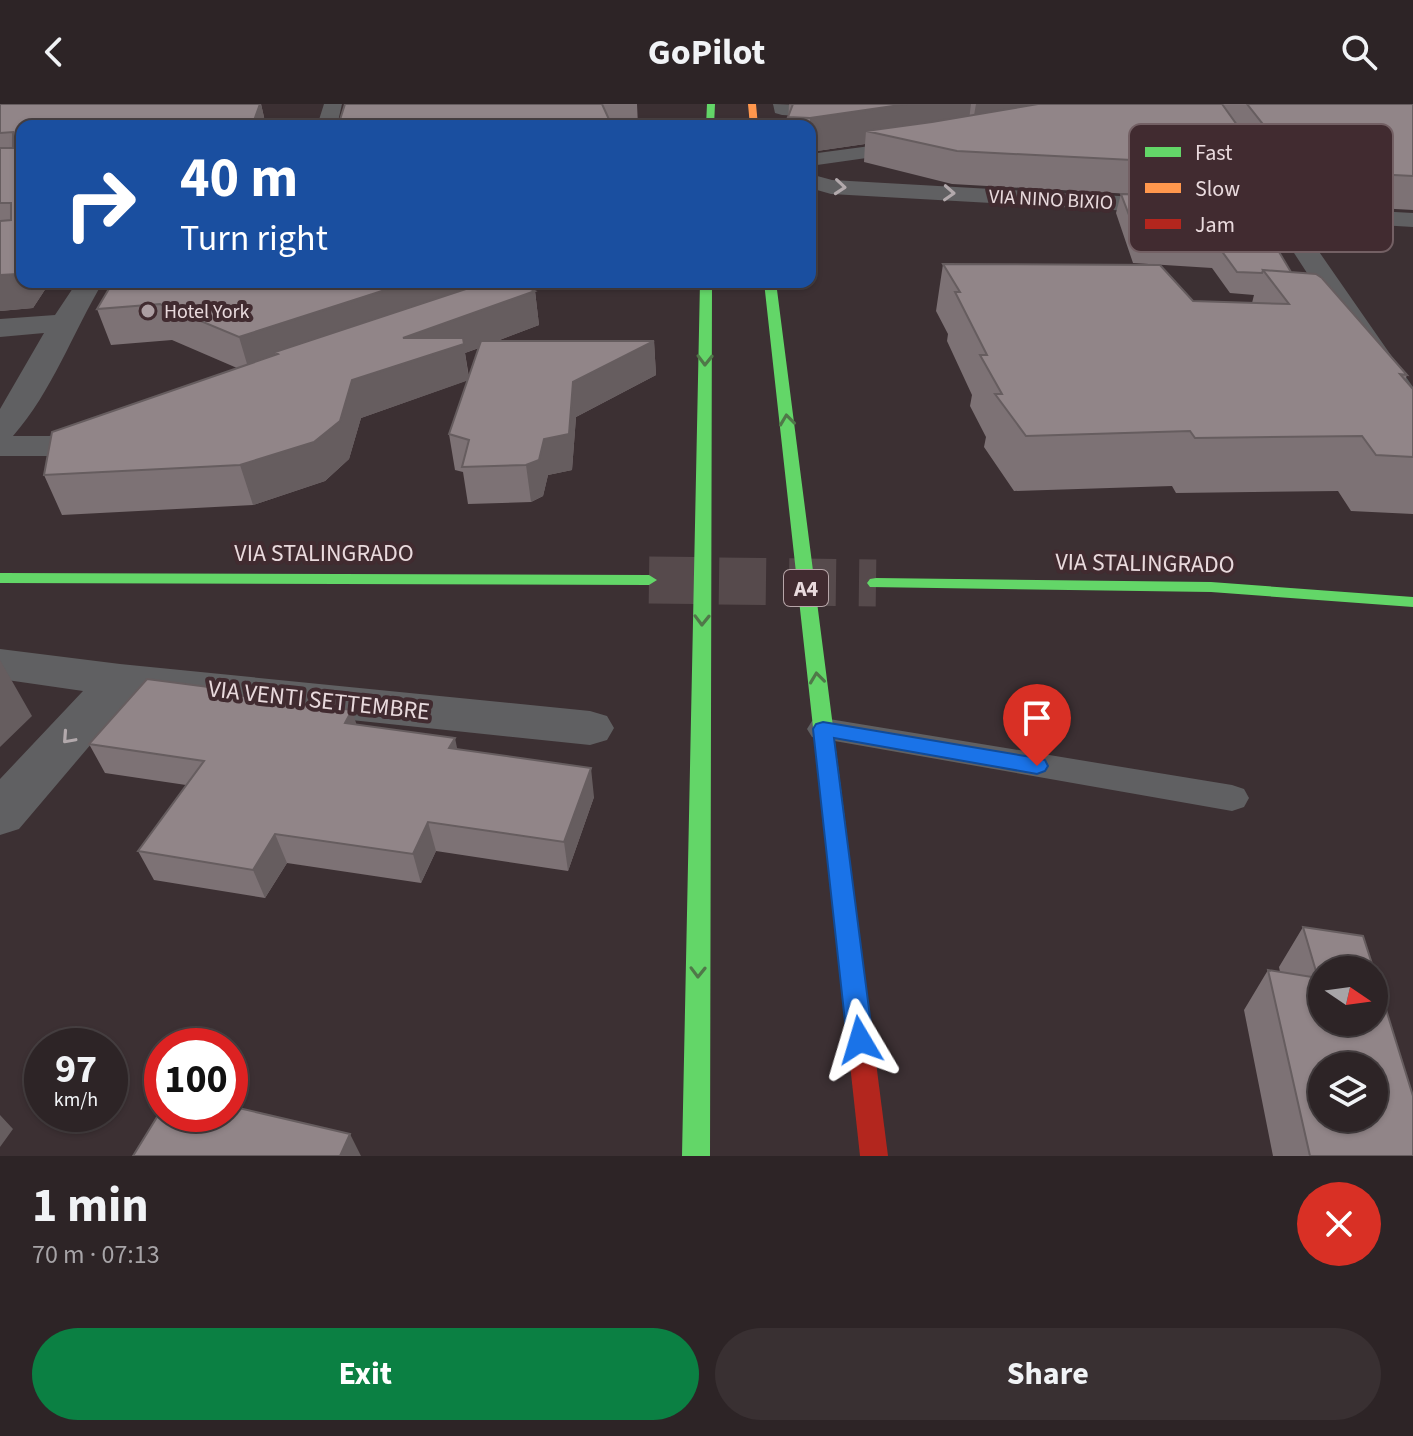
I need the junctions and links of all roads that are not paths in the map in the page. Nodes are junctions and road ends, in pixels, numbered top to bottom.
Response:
1 (1206, 104) edge
2 (782, 107) edge
3 (871, 114) dead end
4 (1219, 124) edge
5 (943, 141) edge
6 (816, 159) edge
7 (927, 171) edge
8 (816, 183) edge
9 (872, 189) junction
10 (1129, 204) edge
11 (1393, 219) edge
12 (1413, 220) edge
13 (1305, 252) edge
14 (86, 288) edge
15 (706, 288) edge
16 (771, 288) edge
17 (1317, 312) edge
18 (1348, 314) junction
19 (64, 323) junction
20 (0, 328) edge
21 (1413, 406) edge
22 (136, 428) edge
23 (0, 429) edge
24 (0, 446) edge
25 (0, 578) edge
26 (649, 580) tunnel mouth
27 (876, 583) tunnel mouth
28 (1413, 602) edge
29 (0, 664) edge
30 (120, 680) junction
31 (590, 728) dead end
32 (823, 729) junction
33 (1232, 798) dead end
34 (0, 814) edge
35 (696, 1156) edge
36 (874, 1156) edge

1 - 4 street
2 - 3 street
5 - 6 street
7 - 9 street
8 -> 9 street, VIA NINO BIXIO
9 -> 10 street, VIA NINO BIXIO
11 - 12 street, VIA NINO BIXIO
13 - 18 street
14 - 19 street
15 -> 35 main road
32 -> 16 main road, A4
17 - 18 street
18 - 21 street
19 - 20 street
19 - 23 street
22 - 24 street
25 - 26 main road, VIA STALINGRADO
27 - 28 main road, VIA STALINGRADO
29 - 30 street, VIA VENTI SETTEMBRE
30 - 31 street, VIA VENTI SETTEMBRE
30 -> 34 street
32 - 33 lane
32 - 36 main road, A4

